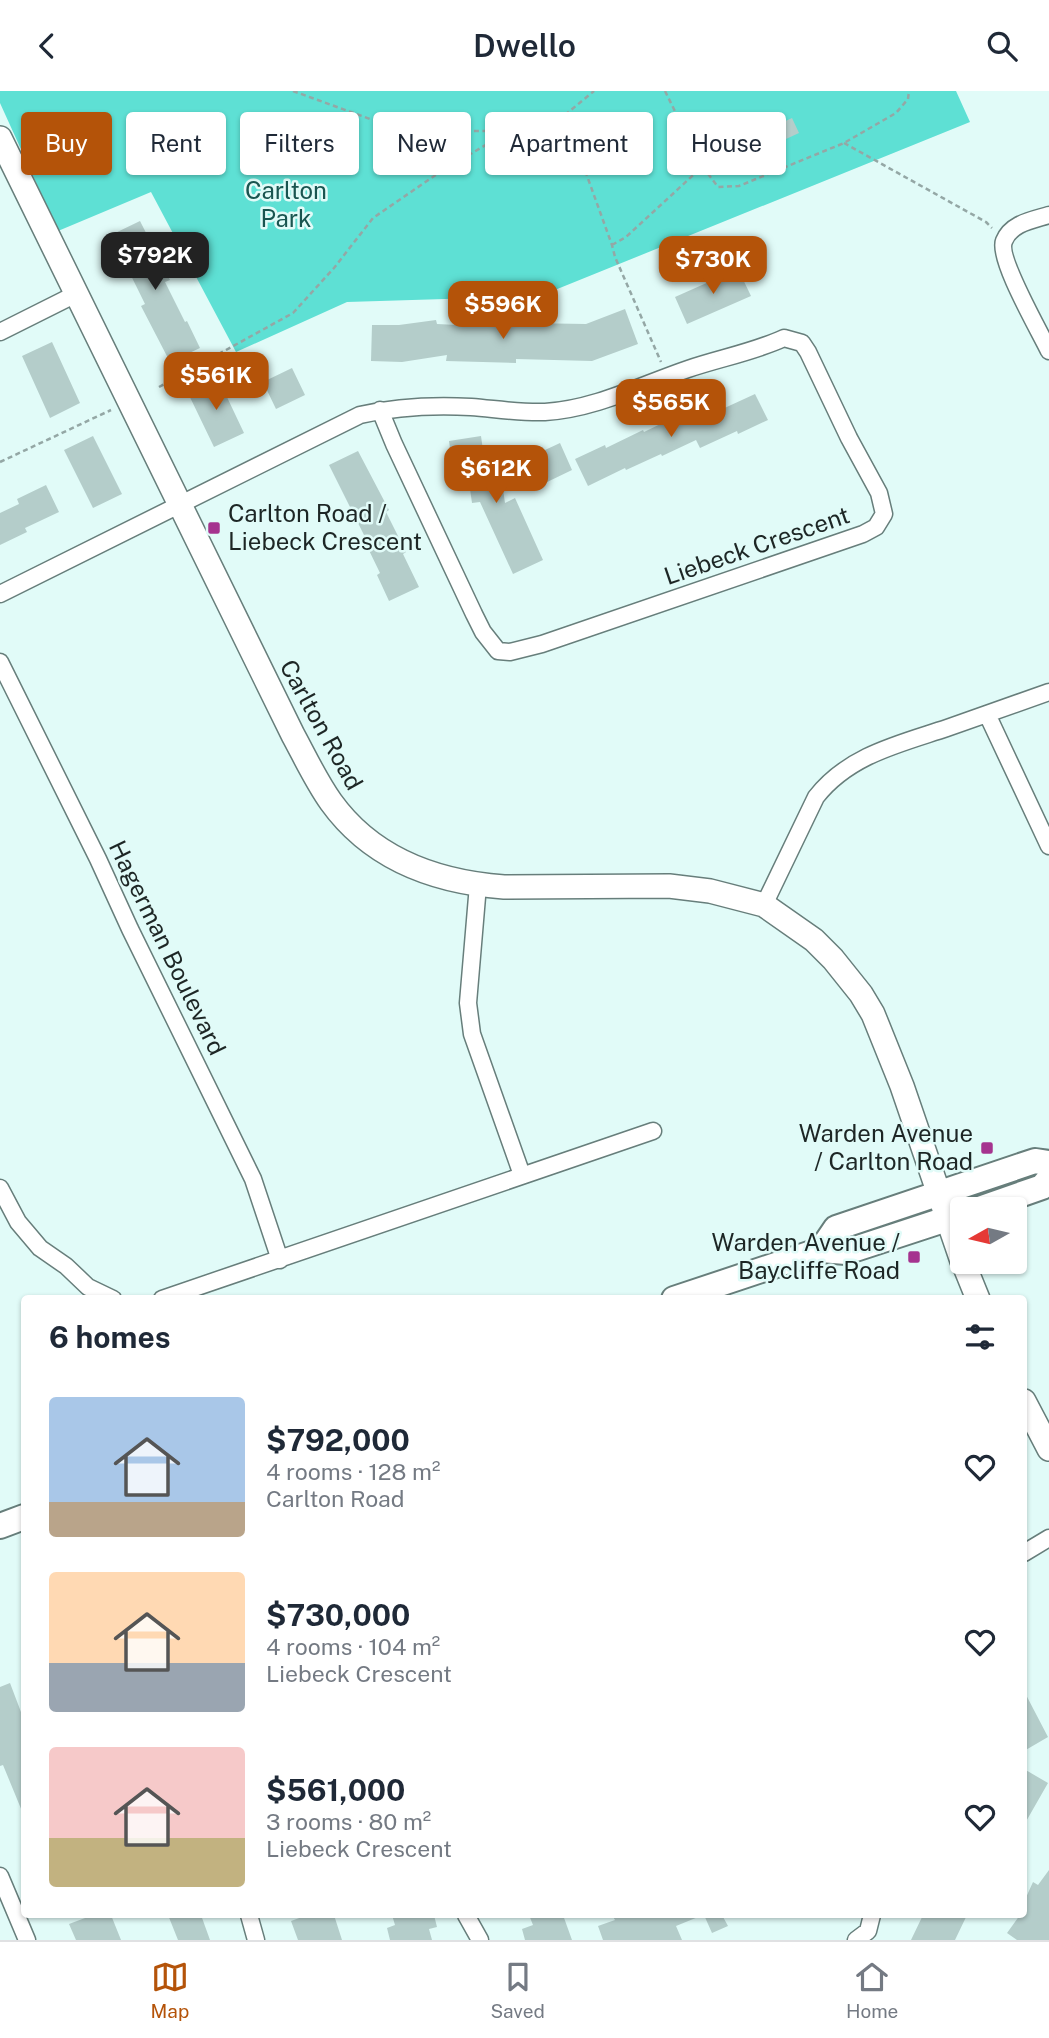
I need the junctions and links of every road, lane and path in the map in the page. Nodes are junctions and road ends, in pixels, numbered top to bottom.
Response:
1 (293, 91) edge
2 (594, 91) edge
3 (665, 91) edge
4 (909, 91) edge
5 (569, 112) edge
6 (675, 112) edge
7 (485, 131) edge
8 (0, 138) edge
9 (844, 143) junction
10 (485, 145) edge
11 (786, 167) edge
12 (587, 175) edge
13 (692, 175) edge
14 (709, 175) edge
15 (766, 175) edge
16 (1049, 215) edge
17 (1004, 240) junction
18 (612, 245) junction
19 (76, 294) junction
20 (0, 332) edge
21 (1049, 351) edge
22 (667, 376) junction
23 (159, 387) dead end
24 (114, 409) dead end
25 (380, 410) junction
26 (0, 462) edge
27 (180, 506) junction
28 (0, 593) edge
29 (0, 662) edge
30 (1049, 692) edge
31 (987, 714) junction
32 (1049, 846) edge
33 (478, 885) junction
34 (764, 905) junction
35 (653, 1131) dead end
36 (1049, 1163) edge
37 (522, 1175) junction
38 (1049, 1179) edge
39 (0, 1188) edge
40 (940, 1193) junction
41 (1013, 1197) edge
42 (950, 1208) edge
43 (950, 1218) edge
44 (821, 1250) junction
45 (280, 1259) junction
46 (968, 1274) edge
47 (105, 1295) edge
48 (174, 1295) edge
49 (686, 1295) edge
50 (976, 1295) edge
51 (1027, 1407) edge
52 (1049, 1449) edge
53 (21, 1518) edge
54 (0, 1526) edge
55 (1049, 1538) edge
56 (1027, 1551) edge
57 (0, 1876) edge
58 (250, 1918) edge
59 (468, 1918) edge
60 (871, 1918) edge
61 (27, 1940) edge
62 (256, 1940) edge
63 (480, 1940) edge
64 (856, 1940) edge

1 - 7 path
2 - 5 path
3 - 6 path
4 - 9 path
8 - 19 main road, Carlton Road
9 - 11 path
9 - 17 path
10 - 23 path
12 - 18 path
13 - 18 path
14 - 15 path
16 - 17 street
17 - 21 street
18 - 22 path
19 - 20 street
19 - 27 main road, Carlton Road
22 - 25 street, Liebeck Crescent
22 - 25 street, Liebeck Crescent
24 - 26 path
25 - 27 street, Liebeck Crescent
27 - 28 street, Liebeck Crescent
27 - 33 main road, Carlton Road
29 - 45 street, Hagerman Boulevard
30 - 31 street
31 - 32 street
31 - 34 street
33 - 34 main road, Carlton Road
33 - 37 street
34 - 40 main road, Carlton Road
35 - 37 street
36 - 40 main road
37 - 45 street
38 - 41 main road
39 - 47 street
40 - 42 main road, Carlton Road
40 - 44 main road
43 - 44 main road
44 - 49 main road
45 - 48 street
46 - 50 main road, Carlton Road
51 - 52 main road
53 - 54 main road
55 - 56 street
57 - 61 street
58 - 62 street
59 - 63 street
60 - 64 street

